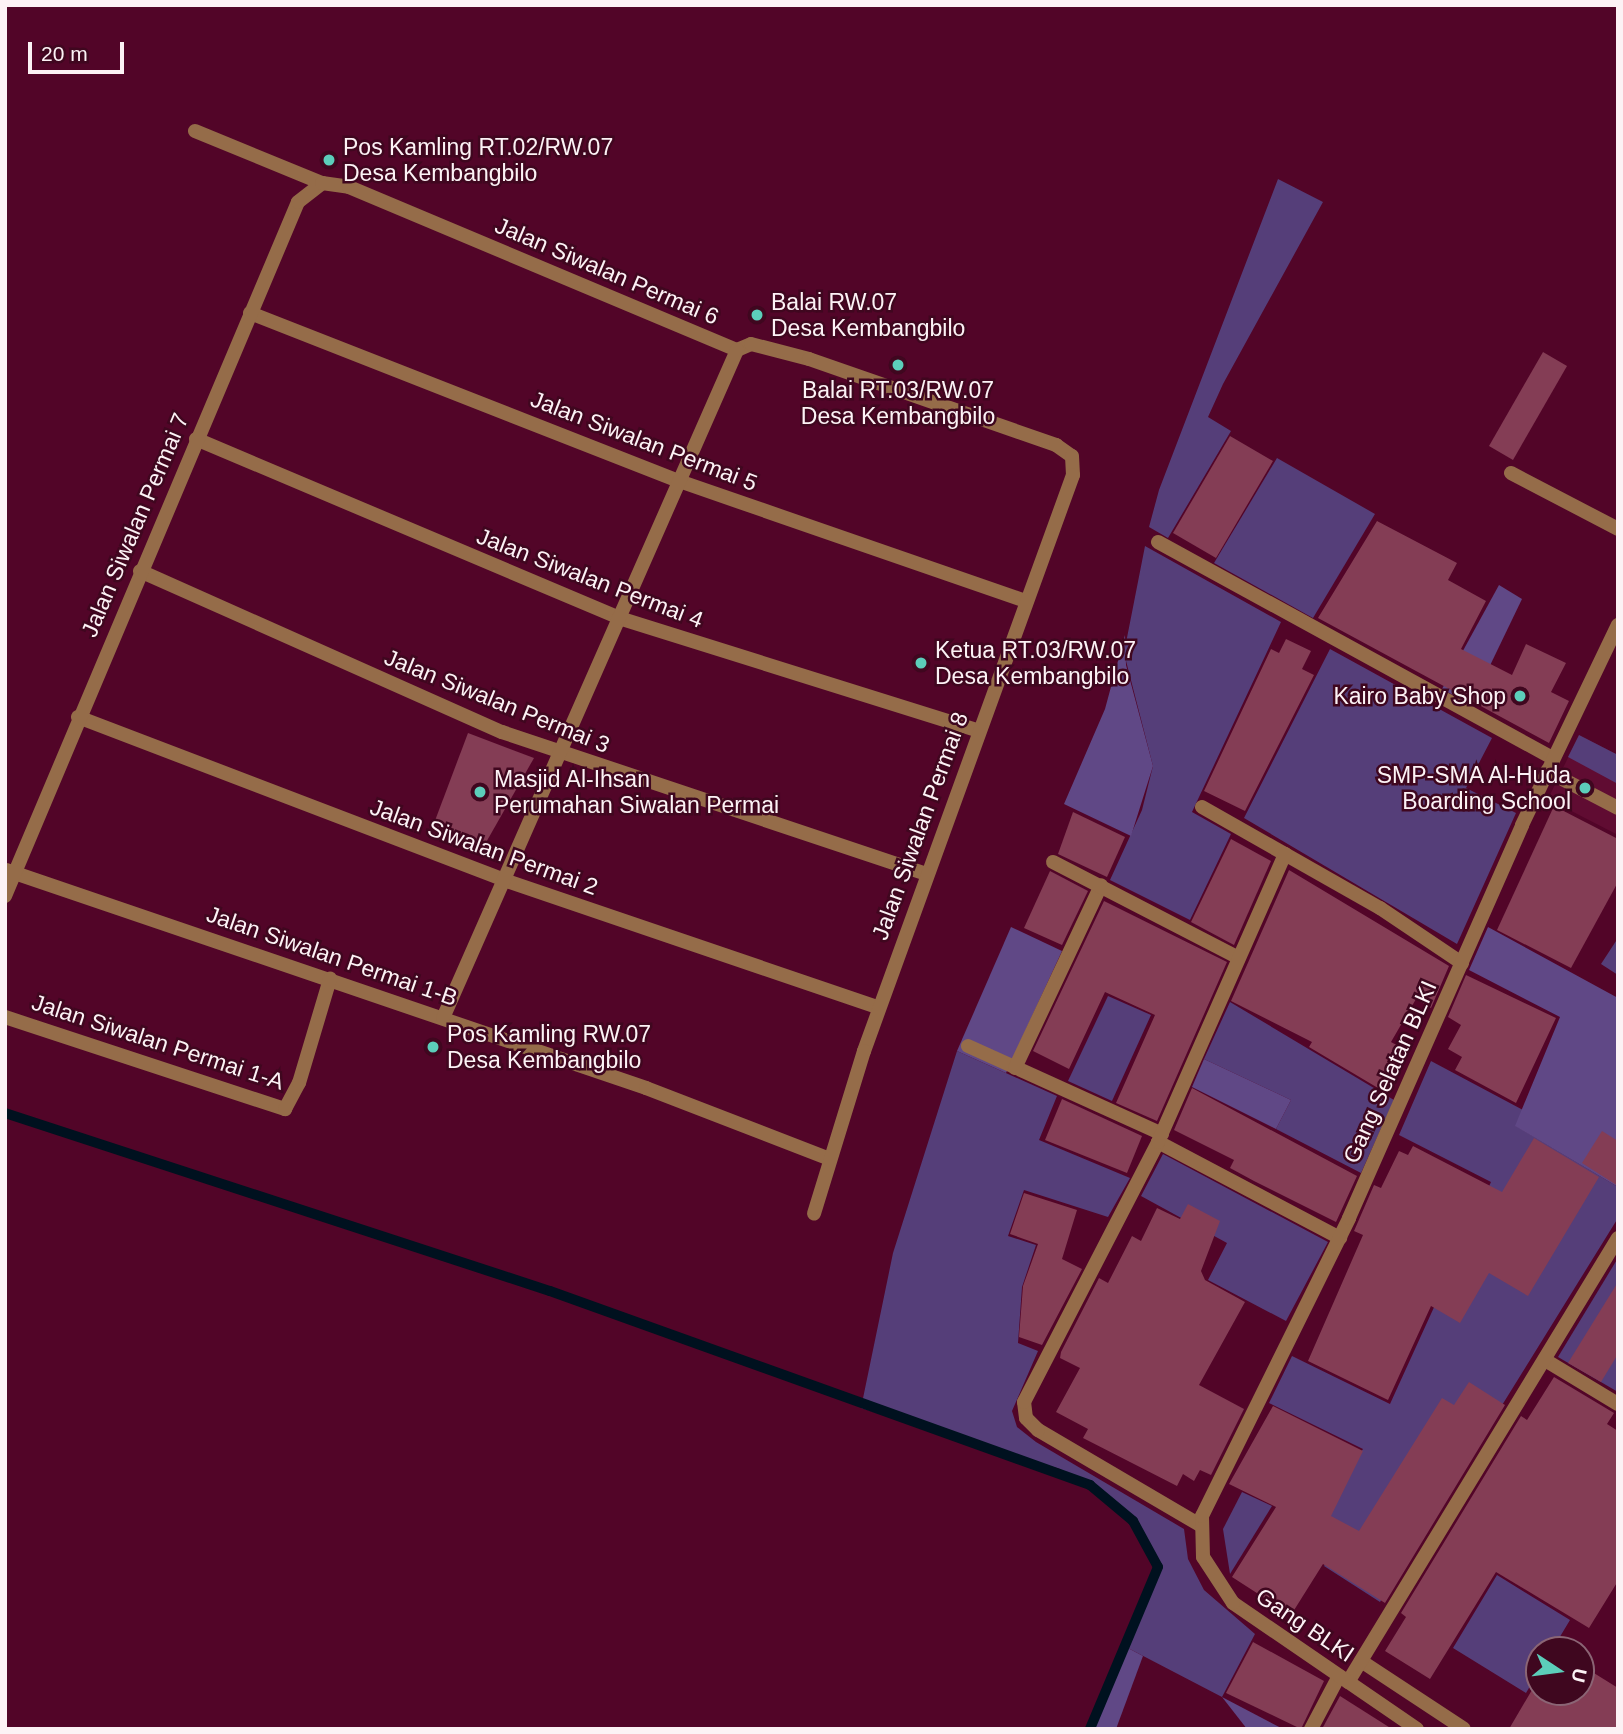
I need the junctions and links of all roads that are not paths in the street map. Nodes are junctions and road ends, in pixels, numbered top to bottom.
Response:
1 (195, 131) dead end
2 (322, 183) junction
3 (250, 313) junction
4 (737, 350) junction
5 (196, 439) junction
6 (1072, 456) joint
7 (1511, 473) dead end
8 (679, 481) junction
9 (1618, 529) edge
10 (1158, 541) dead end
11 (139, 571) junction
12 (1026, 601) junction
13 (619, 618) junction
14 (1618, 625) edge
15 (78, 717) junction
16 (979, 731) junction
17 (559, 754) junction
18 (1550, 765) junction
19 (1202, 807) dead end
20 (1618, 808) edge
21 (1285, 854) junction
22 (1053, 862) dead end
23 (10, 871) edge
24 (927, 874) junction
25 (504, 880) junction
26 (1101, 885) junction
27 (5, 896) edge
28 (1239, 958) junction
29 (1462, 963) junction
30 (330, 979) junction
31 (879, 1008) junction
32 (5, 1017) edge
33 (443, 1018) junction
34 (968, 1046) dead end
35 (1015, 1068) junction
36 (1160, 1138) junction
37 (830, 1159) junction
38 (814, 1214) dead end
39 (1340, 1238) junction
40 (1618, 1238) edge
41 (1545, 1360) junction
42 (1618, 1404) edge
43 (1199, 1530) junction
44 (1361, 1661) junction
45 (1344, 1679) junction
46 (1311, 1729) edge
47 (1417, 1729) edge
48 (1464, 1729) edge

1 - 2 street, Jalan Siwalan Permai 6
2 - 3 street, Jalan Siwalan Permai 7
2 - 4 street, Jalan Siwalan Permai 6
3 - 5 street, Jalan Siwalan Permai 7
3 - 8 street, Jalan Siwalan Permai 5
4 - 6 street, Jalan Siwalan Permai 6
4 - 8 street
5 - 11 street, Jalan Siwalan Permai 7
5 - 13 street, Jalan Siwalan Permai 4
6 - 12 street, Jalan Siwalan Permai 8
7 - 9 street
8 - 12 street, Jalan Siwalan Permai 5
8 - 13 street
10 - 18 street
11 - 15 street, Jalan Siwalan Permai 7
11 - 17 street, Jalan Siwalan Permai 3
12 - 16 street, Jalan Siwalan Permai 8
13 - 16 street, Jalan Siwalan Permai 4
13 - 17 street
14 - 18 street, Gang Selatan BLKI
15 - 23 street, Jalan Siwalan Permai 7
15 - 25 street, Jalan Siwalan Permai 2
16 - 24 street, Jalan Siwalan Permai 8
17 - 24 street, Jalan Siwalan Permai 3
17 - 25 street
18 - 20 street
18 - 29 street, Gang Selatan BLKI
19 - 21 street
21 - 28 street
21 - 29 street
22 - 26 street
23 - 27 street, Jalan Siwalan Permai 7
23 - 30 street, Jalan Siwalan Permai 1-B
24 - 31 street, Jalan Siwalan Permai 8
25 - 31 street, Jalan Siwalan Permai 2
25 - 33 street
26 - 28 street
26 - 35 street
28 - 36 street
29 - 39 street, Gang Selatan BLKI
30 - 32 street, Jalan Siwalan Permai 1-A
30 - 33 street, Jalan Siwalan Permai 1-B
31 - 37 street, Jalan Siwalan Permai 8
33 - 37 street, Jalan Siwalan Permai 1-B
34 - 35 street
35 - 36 street
36 - 39 street
36 - 43 street
37 - 38 street, Jalan Siwalan Permai 8
39 - 43 street, Gang Selatan BLKI
40 - 41 street
41 - 42 street
41 - 44 street
43 - 45 street, Gang BLKI
44 - 45 street
44 - 48 street
45 - 46 street
45 - 47 street, Gang BLKI

